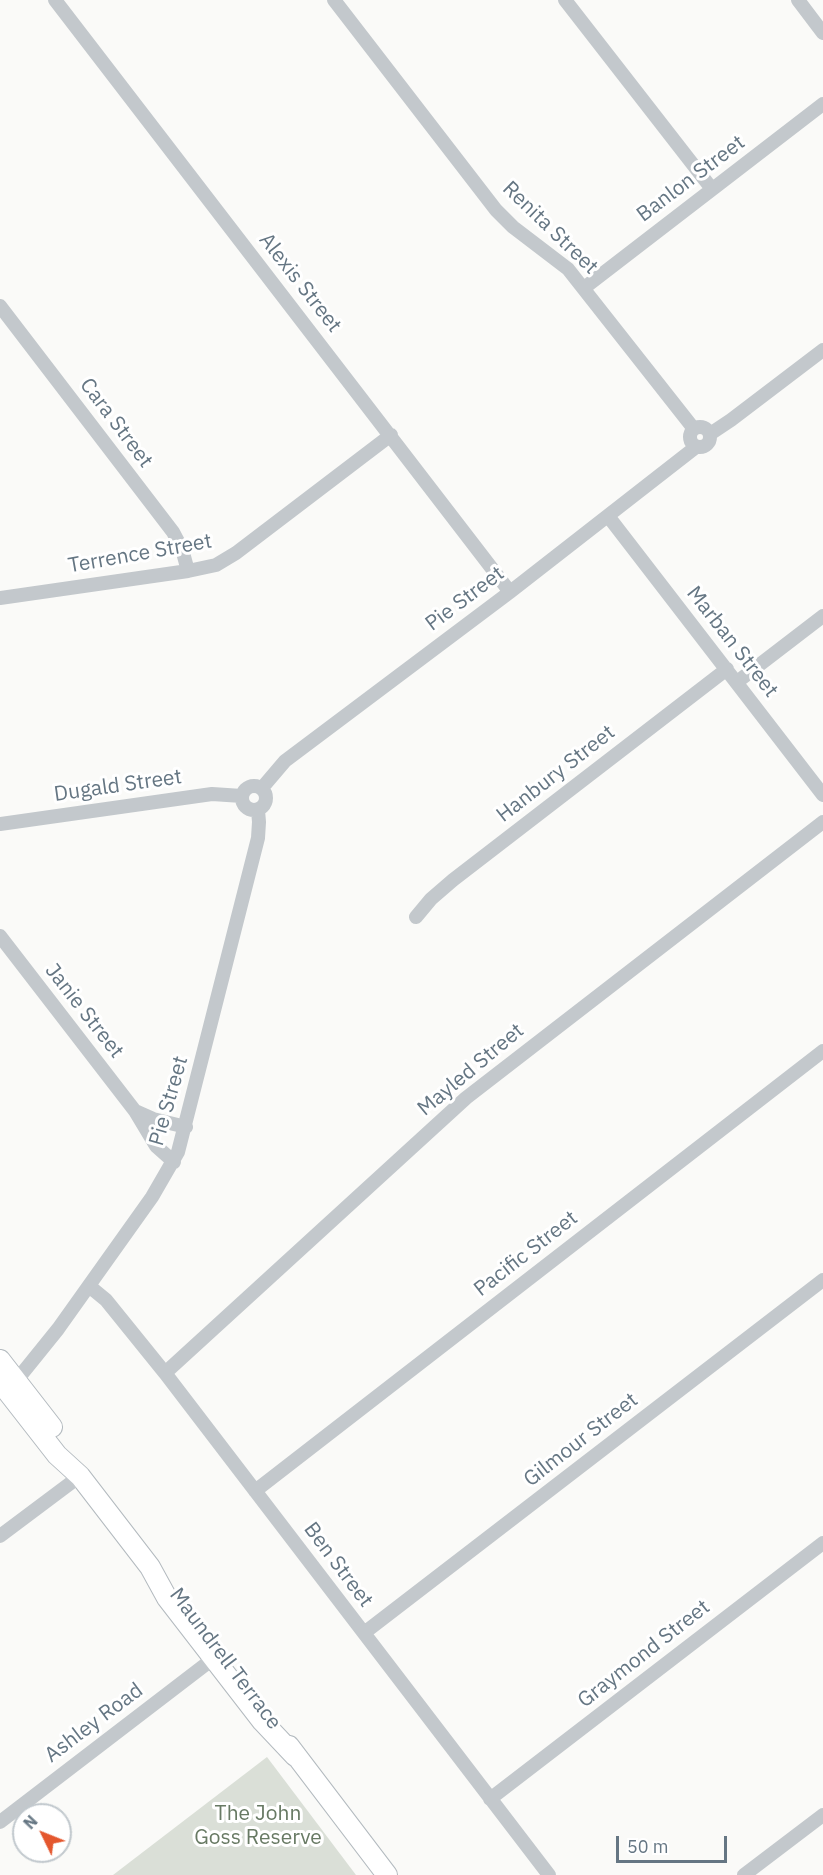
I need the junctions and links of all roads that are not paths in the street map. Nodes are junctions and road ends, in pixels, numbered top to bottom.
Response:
1 (56, 0) edge
2 (334, 0) edge
3 (565, 0) edge
4 (798, 0) edge
5 (823, 33) edge
6 (823, 104) edge
7 (712, 189) junction
8 (584, 288) junction
9 (0, 306) edge
10 (823, 350) edge
11 (694, 429) junction
12 (710, 434) junction
13 (391, 435) junction
14 (696, 447) junction
15 (608, 516) junction
16 (188, 571) junction
17 (510, 591) junction
18 (0, 598) edge
19 (823, 616) edge
20 (727, 669) junction
21 (737, 682) junction
22 (262, 788) junction
23 (823, 795) edge
24 (242, 796) junction
25 (258, 810) junction
26 (823, 822) edge
27 (0, 824) edge
28 (416, 917) dead end
29 (0, 936) edge
30 (823, 1051) edge
31 (135, 1111) junction
32 (186, 1128) junction
33 (174, 1162) junction
34 (823, 1280) edge
35 (89, 1286) junction
36 (0, 1360) edge
37 (165, 1373) junction
38 (8, 1385) edge
39 (80, 1476) junction
40 (255, 1491) junction
41 (0, 1536) edge
42 (823, 1543) edge
43 (150, 1567) junction
44 (364, 1633) junction
45 (214, 1658) junction
46 (295, 1756) junction
47 (490, 1799) junction
48 (823, 1815) edge
49 (0, 1822) edge
50 (387, 1875) edge
51 (549, 1875) edge
52 (744, 1875) edge

1 - 13 street, Alexis Street
2 - 8 street, Renita Street
3 - 7 street
4 - 5 street
6 - 7 street, Banlon Street
7 - 8 street, Banlon Street
8 - 11 street, Renita Street
9 - 16 street, Cara Street
10 - 12 street
11 - 12 street
11 - 14 street
12 - 14 street
13 - 16 street, Terrence Street
13 - 17 street, Alexis Street
14 - 15 street, Pie Street
15 - 17 street, Pie Street
15 - 20 street, Marban Street
16 - 18 street, Terrence Street
17 - 22 street, Pie Street
19 - 21 street
20 - 21 street, Marban Street
20 - 28 street, Hanbury Street
21 - 23 street, Marban Street
22 - 24 street
22 - 25 street
24 - 25 street
24 - 27 street, Dugald Street
25 - 32 street, Pie Street
26 - 37 street, Mayled Street
29 - 31 street, Janie Street
30 - 40 street, Pacific Street
31 - 32 street
31 - 33 street, Janie Street
32 - 33 street, Pie Street
33 - 35 street, Pie Street
34 - 44 street, Gilmour Street
35 - 37 street, Ben Street
35 - 38 street, Pie Street
36 - 38 main road, Maundrell Terrace
37 - 40 street, Ben Street
38 - 39 main road, Maundrell Terrace
39 - 41 street
39 - 43 main road, Maundrell Terrace
40 - 44 street, Ben Street
42 - 47 street, Graymond Street
43 - 45 main road, Maundrell Terrace
43 - 46 main road, Maundrell Terrace
44 - 47 street, Ben Street
45 - 46 main road, Maundrell Terrace
45 - 49 street, Ashley Road
46 - 50 main road, Maundrell Terrace
47 - 51 street, Ben Street
48 - 52 street

